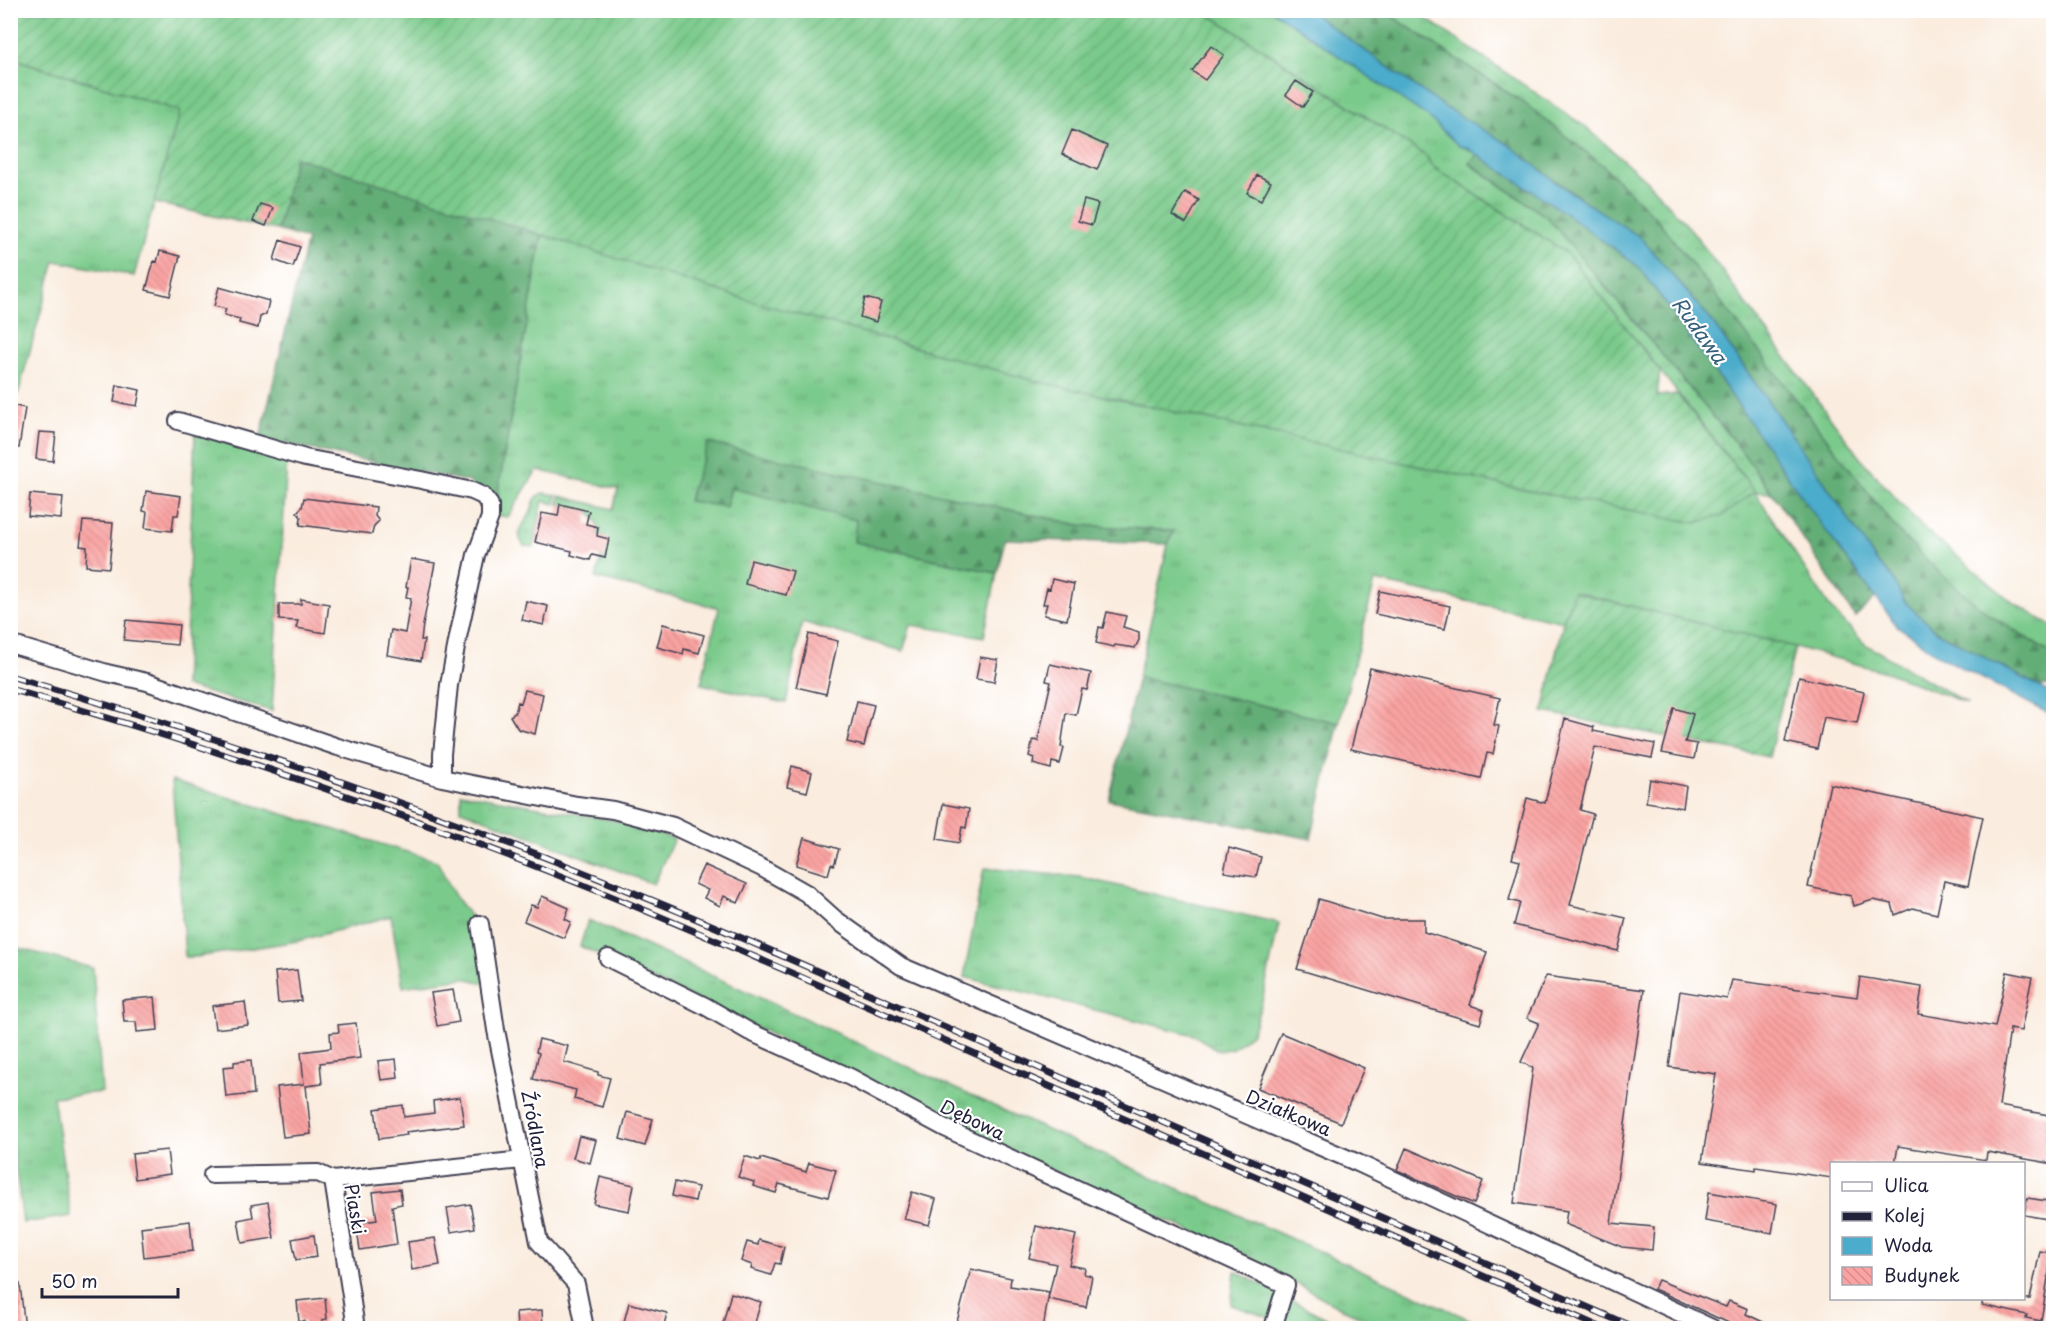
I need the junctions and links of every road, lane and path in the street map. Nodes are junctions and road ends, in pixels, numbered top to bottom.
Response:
1 (178, 421) dead end
2 (10, 644) edge
3 (442, 777) junction
4 (480, 924) dead end
5 (608, 958) dead end
6 (522, 1160) junction
7 (212, 1175) dead end
8 (333, 1180) junction
9 (356, 1329) edge
10 (585, 1329) edge
11 (1273, 1329) edge
12 (1712, 1329) edge

1 - 3 street
2 - 3 street, Działkowa
3 - 12 street, Działkowa
4 - 6 street, Źródlana
5 - 11 street, Dębowa
6 - 8 street
6 - 10 street, Źródlana
7 - 8 street, Piaski
8 - 9 street, Piaski

